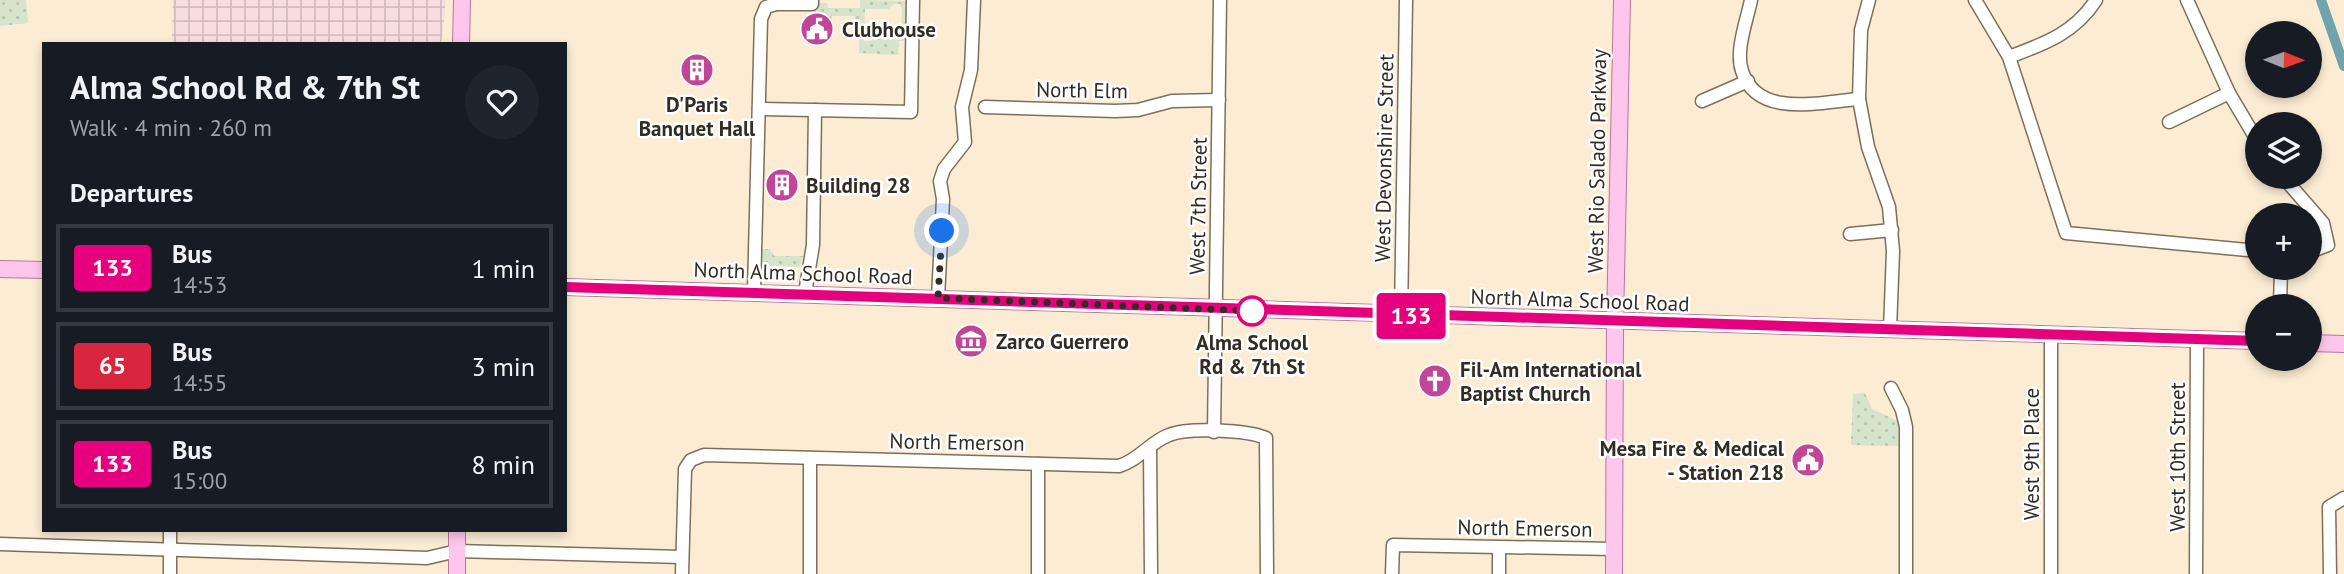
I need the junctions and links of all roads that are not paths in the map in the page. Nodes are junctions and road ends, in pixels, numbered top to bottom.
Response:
1 (462, 0) edge
2 (812, 0) edge
3 (913, 0) edge
4 (974, 0) edge
5 (1220, 0) edge
6 (1406, 0) edge
7 (1622, 0) edge
8 (1751, 0) edge
9 (1869, 0) edge
10 (1975, 0) edge
11 (2096, 0) edge
12 (2187, 0) edge
13 (461, 42) edge
14 (2009, 57) junction
15 (1748, 81) junction
16 (2229, 93) junction
17 (1858, 99) junction
18 (1219, 100) junction
19 (1702, 101) dead end
20 (985, 107) dead end
21 (759, 109) junction
22 (814, 110) junction
23 (2245, 120) edge
24 (2169, 122) dead end
25 (2293, 189) edge
26 (2306, 203) edge
27 (2322, 222) edge
28 (1892, 230) junction
29 (1850, 234) dead end
30 (2322, 247) edge
31 (2245, 250) edge
32 (0, 269) edge
33 (42, 270) edge
34 (567, 287) edge
35 (754, 291) junction
36 (805, 293) junction
37 (938, 298) junction
38 (1215, 310) junction
39 (1401, 316) junction
40 (1615, 322) junction
41 (1890, 330) junction
42 (2051, 334) junction
43 (2197, 340) junction
44 (2245, 341) edge
45 (2322, 343) edge
46 (2344, 344) edge
47 (1891, 388) dead end
48 (1213, 432) junction
49 (1150, 447) junction
50 (810, 458) junction
51 (1038, 464) junction
52 (2344, 498) edge
53 (170, 532) edge
54 (457, 532) edge
55 (0, 544) edge
56 (1499, 548) junction
57 (1614, 550) junction
58 (170, 551) junction
59 (457, 551) junction
60 (682, 557) junction
61 (170, 574) edge
62 (457, 574) edge
63 (682, 574) edge
64 (810, 574) edge
65 (1038, 574) edge
66 (1151, 574) edge
67 (1267, 574) edge
68 (1392, 574) edge
69 (1499, 574) edge
70 (1614, 574) edge
71 (1906, 574) edge
72 (2050, 574) edge
73 (2196, 574) edge
74 (2330, 574) edge

1 - 13 main road
2 - 21 street
3 - 22 street
4 - 37 street
5 - 18 street, West 7th Street
6 - 39 street, West Devonshire Street
7 - 40 main road, West Rio Salado Parkway
8 - 15 street
9 - 17 street
10 - 14 street
11 - 14 street
12 - 16 street
14 - 31 street
15 - 17 street
15 - 19 street
16 - 23 street
16 - 24 street
17 - 28 street
18 - 20 street, North Elm
18 - 38 street, West 7th Street
21 - 22 street
21 - 35 street
22 - 36 street
25 - 26 street
27 - 30 street
28 - 29 street
28 - 41 street
32 - 33 main road
34 - 35 main road, North Alma School Road
35 - 36 main road, North Alma School Road
36 - 37 main road, North Alma School Road
37 - 38 main road, North Alma School Road
38 - 39 main road, North Alma School Road
38 - 48 street, West 7th Street
39 - 40 main road, North Alma School Road
40 - 41 main road, North Alma School Road
40 - 57 main road, West Rio Salado Parkway
41 - 42 main road, North Alma School Road
42 - 43 main road, North Alma School Road
42 - 72 street, West 9th Place
43 - 44 main road, North Alma School Road
43 - 73 street, West 10th Street
45 - 46 main road
47 - 71 street
48 - 49 street, North Emerson
48 - 67 street
49 - 51 street, North Emerson
49 - 66 street
50 - 51 street, North Emerson
50 - 60 street, North Emerson
50 - 64 street
51 - 65 street
52 - 74 street
53 - 58 street
54 - 59 main road
55 - 58 street
56 - 57 street, North Emerson
56 - 68 street, North Emerson
56 - 69 street
57 - 70 main road, West Rio Salado Parkway
58 - 59 street
58 - 61 street
59 - 60 street
59 - 62 main road
60 - 63 street

